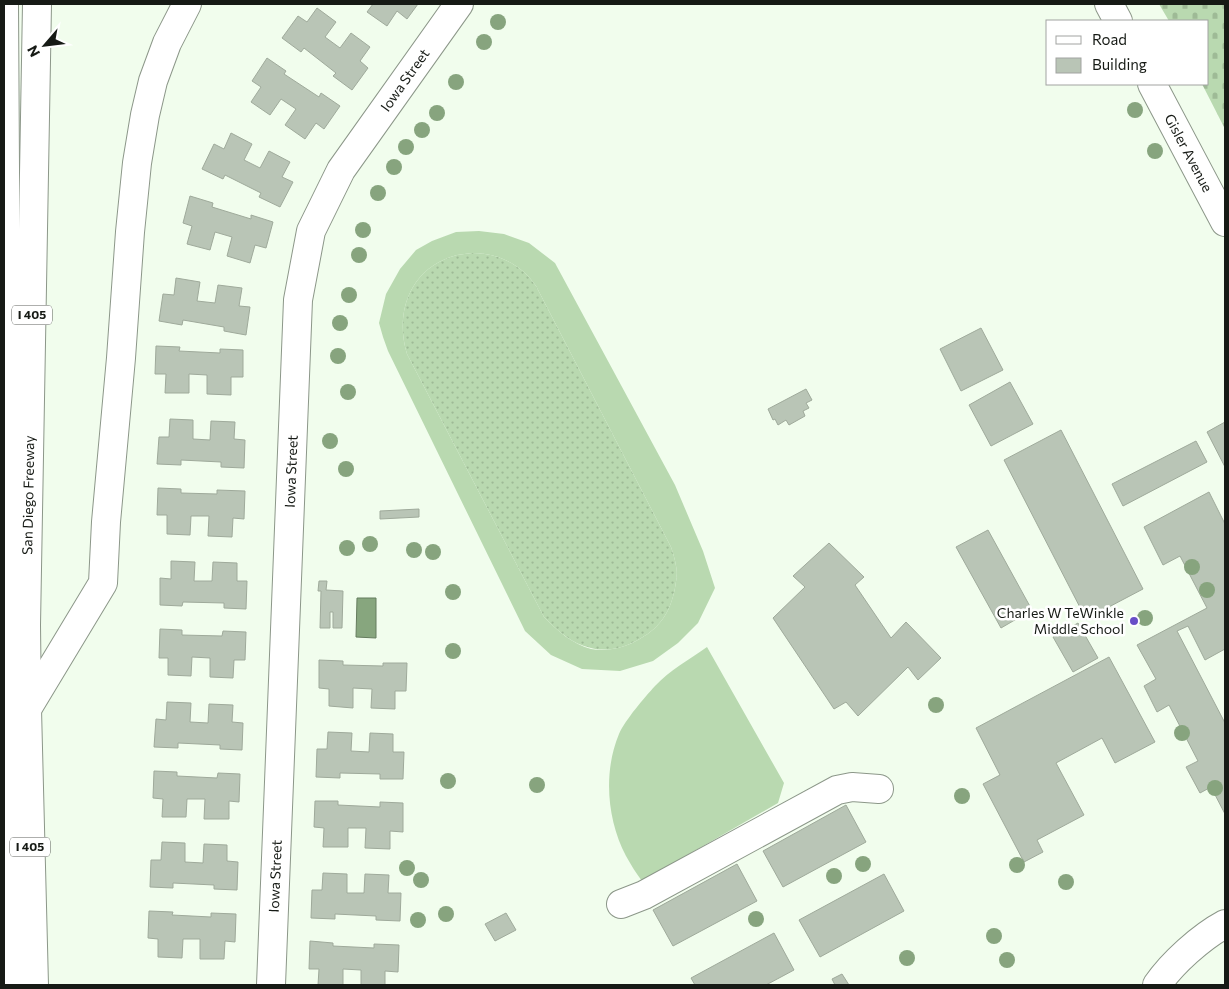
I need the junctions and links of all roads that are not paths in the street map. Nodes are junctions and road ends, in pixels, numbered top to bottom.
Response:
1 (4, 4) edge
2 (36, 4) edge
3 (187, 4) edge
4 (460, 4) edge
5 (1109, 4) edge
6 (1117, 20) edge
7 (1153, 85) edge
8 (1225, 222) edge
9 (27, 709) junction
10 (879, 789) dead end
11 (621, 904) dead end
12 (1225, 924) edge
13 (10, 985) edge
14 (34, 985) edge
15 (271, 985) edge
16 (1157, 985) edge

1 - 13 main road
2 - 9 main road, San Diego Freeway / I 405
3 - 9 main road
4 - 15 main road, Iowa Street
5 - 6 main road
7 - 8 main road, Gisler Avenue
9 - 14 main road, San Diego Freeway / I 405
10 - 11 main road
12 - 16 main road

